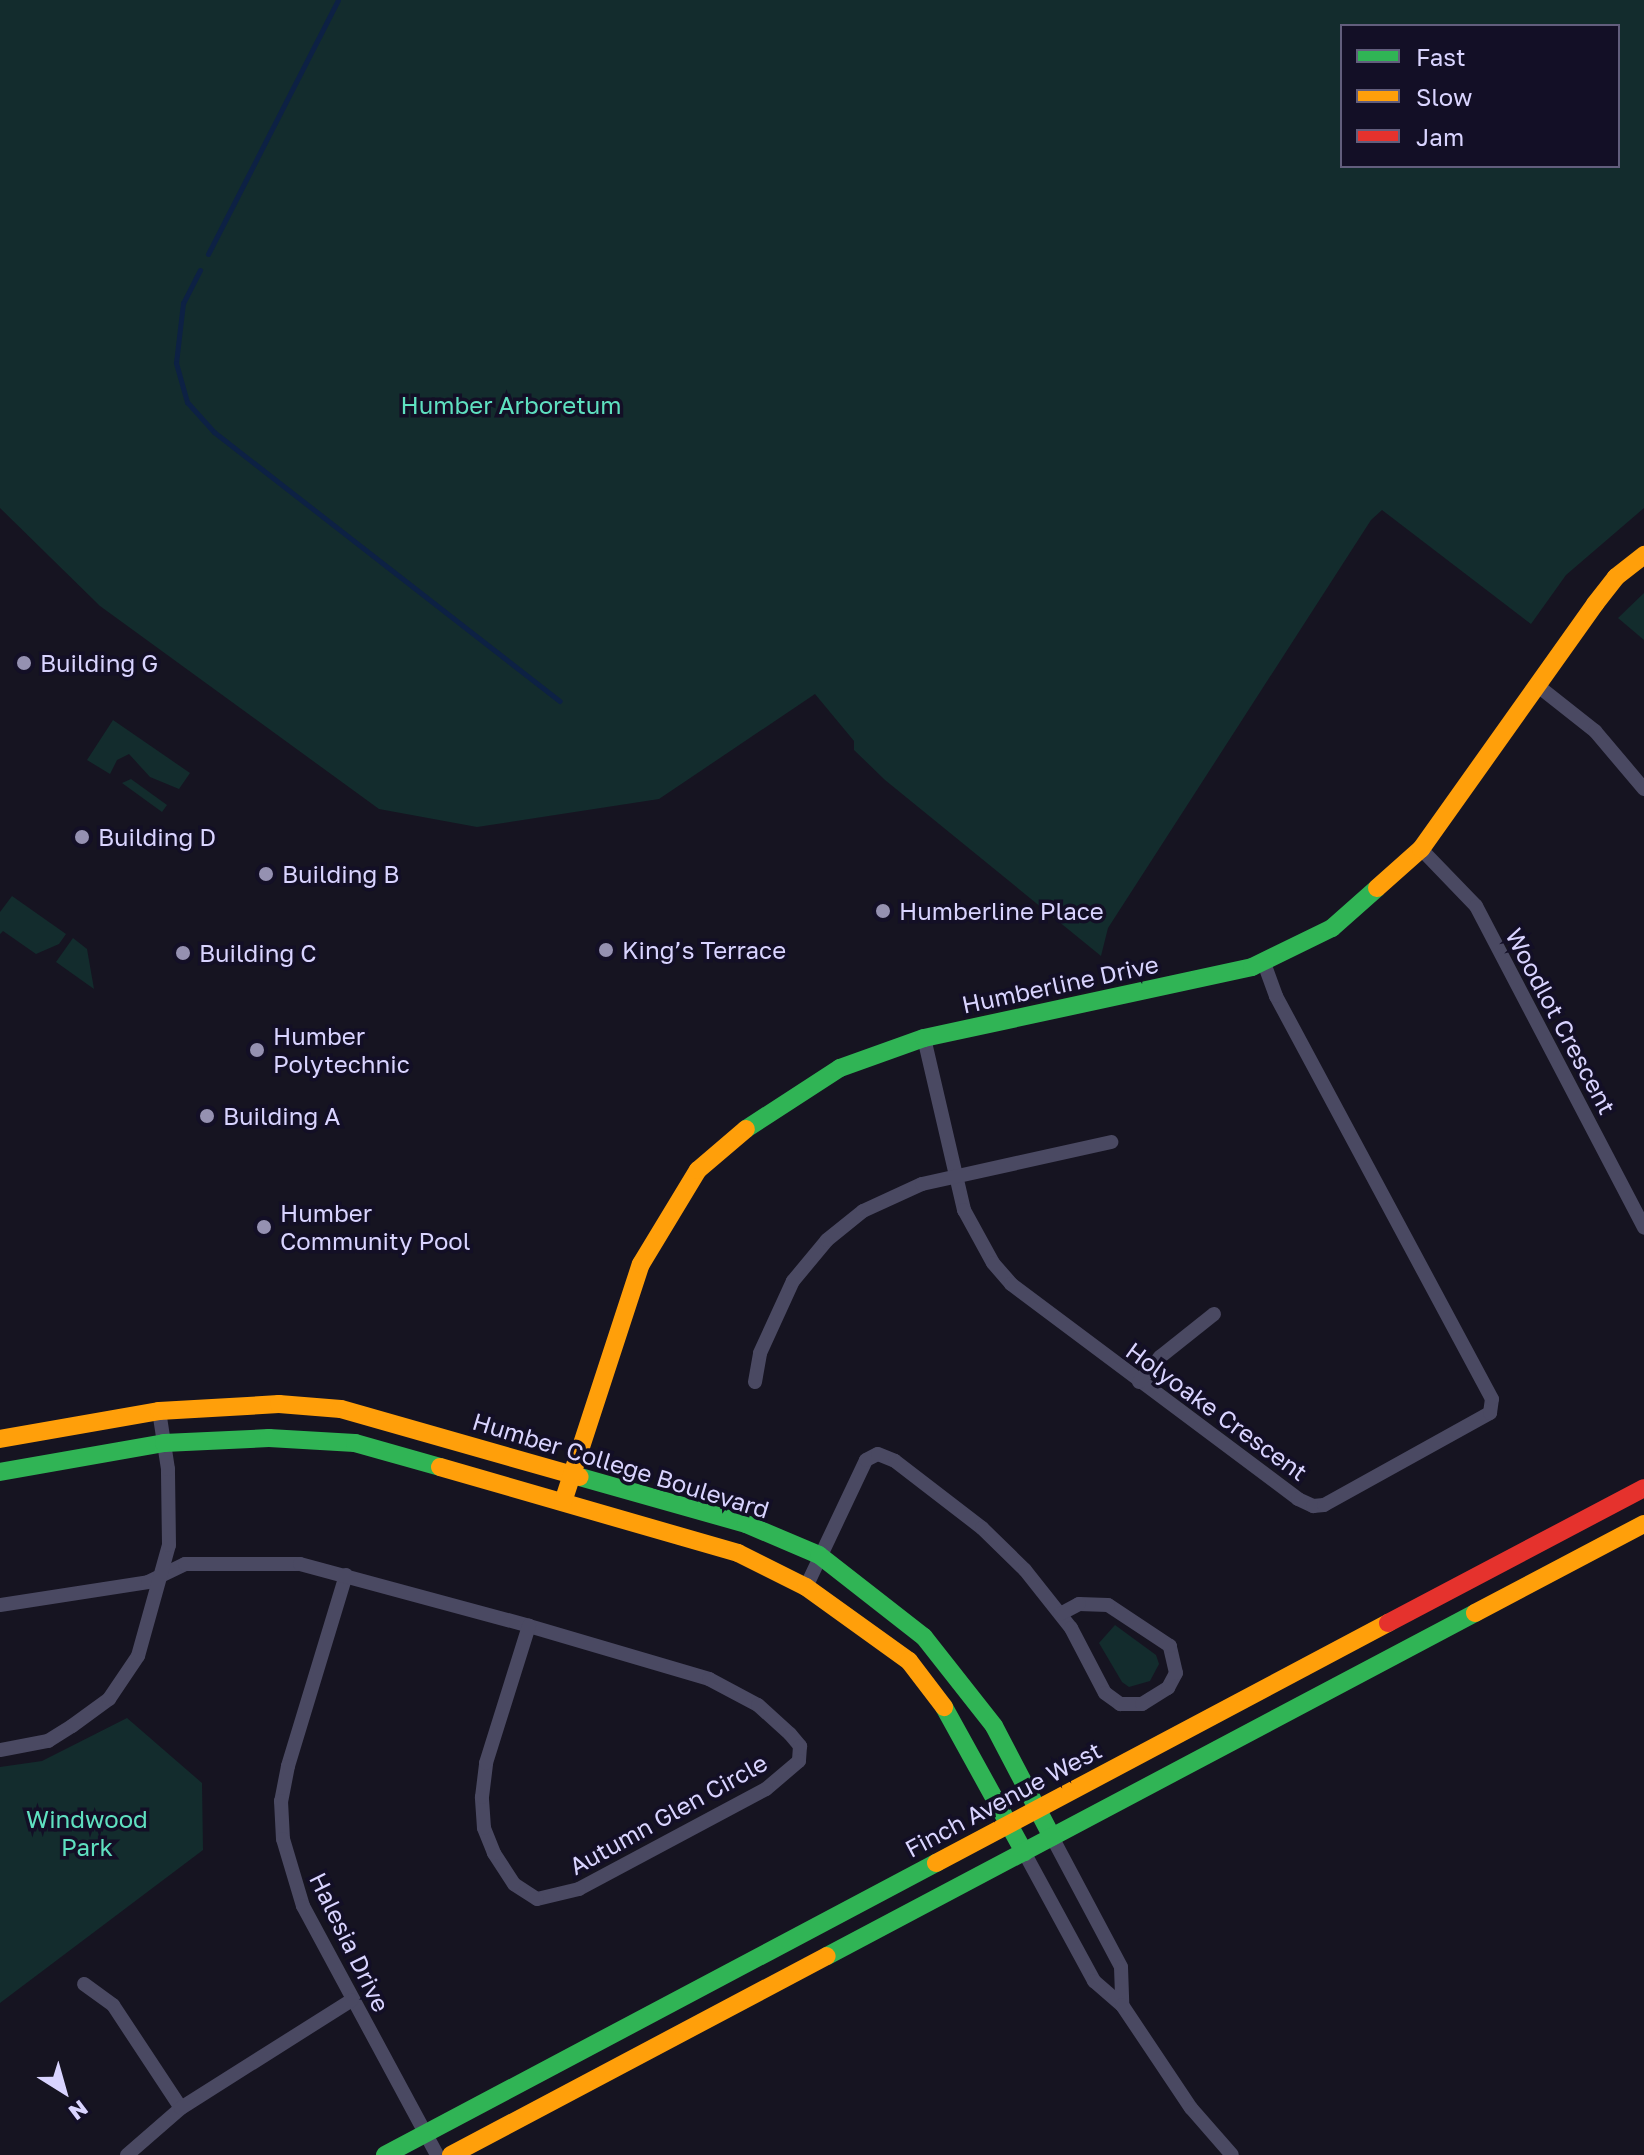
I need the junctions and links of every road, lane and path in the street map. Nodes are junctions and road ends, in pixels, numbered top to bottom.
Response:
1 (1644, 555) edge
2 (1538, 686) junction
3 (1644, 789) edge
4 (1421, 849) junction
5 (1263, 961) junction
6 (924, 1038) junction
7 (1111, 1142) dead end
8 (955, 1176) junction
9 (1644, 1228) edge
10 (1214, 1314) dead end
11 (755, 1382) dead end
12 (1139, 1382) junction
13 (159, 1411) junction
14 (0, 1439) edge
15 (164, 1443) junction
16 (0, 1472) edge
17 (572, 1473) junction
18 (1644, 1488) edge
19 (563, 1502) junction
20 (1644, 1524) edge
21 (819, 1555) junction
22 (1482, 1574) junction
23 (162, 1575) junction
24 (346, 1575) junction
25 (806, 1587) junction
26 (1499, 1601) junction
27 (0, 1605) edge
28 (1060, 1614) junction
29 (529, 1626) junction
30 (0, 1750) edge
31 (1037, 1808) junction
32 (1010, 1823) junction
33 (1052, 1837) junction
34 (1024, 1852) junction
35 (84, 1984) dead end
36 (352, 2000) junction
37 (1122, 2005) junction
38 (181, 2108) junction
39 (425, 2133) junction
40 (127, 2155) edge
41 (385, 2155) edge
42 (437, 2155) edge
43 (451, 2155) edge
44 (1232, 2155) edge

1 - 2 street, Humberline Drive
2 - 3 street
2 - 4 street, Humberline Drive
4 - 5 street, Humberline Drive
4 - 9 street, Woodlot Crescent
5 - 6 street, Humberline Drive
5 - 12 street, Holyoake Crescent
6 - 8 street, Holyoake Crescent
6 - 17 street, Humberline Drive
7 - 8 street
8 - 11 street
8 - 12 street, Holyoake Crescent
10 - 12 street
13 - 14 street, Humber College Boulevard
13 - 15 street
13 - 17 street, Humber College Boulevard
15 - 16 street, Humber College Boulevard
15 - 19 street, Humber College Boulevard
15 - 23 street
17 - 19 street, Humberline Drive
17 - 21 street, Humber College Boulevard
18 - 22 street, Finch Avenue West
19 - 25 street, Humber College Boulevard
20 - 26 street
21 - 25 street
21 - 28 street
21 - 31 street, Humber College Boulevard
22 - 26 street
22 - 31 street, Finch Avenue West
23 - 24 street, Autumn Glen Circle
23 - 27 street, Autumn Glen Circle
23 - 30 street
24 - 29 street, Autumn Glen Circle
24 - 36 street, Halesia Drive
25 - 32 street, Humber College Boulevard
26 - 33 street
28 - 28 street
29 - 29 street, Autumn Glen Circle
31 - 32 street, Finch Avenue West
31 - 33 street, Humber College Boulevard
32 - 34 street, Humber College Boulevard
32 - 39 street, Finch Avenue West
33 - 34 street
33 - 37 street, Humber College Boulevard
34 - 37 street, Humber College Boulevard
34 - 43 street
35 - 38 street
36 - 38 street
36 - 39 street, Halesia Drive
37 - 44 street, Humber College Boulevard
38 - 40 street
39 - 41 street, Finch Avenue West
39 - 42 street, Halesia Drive

